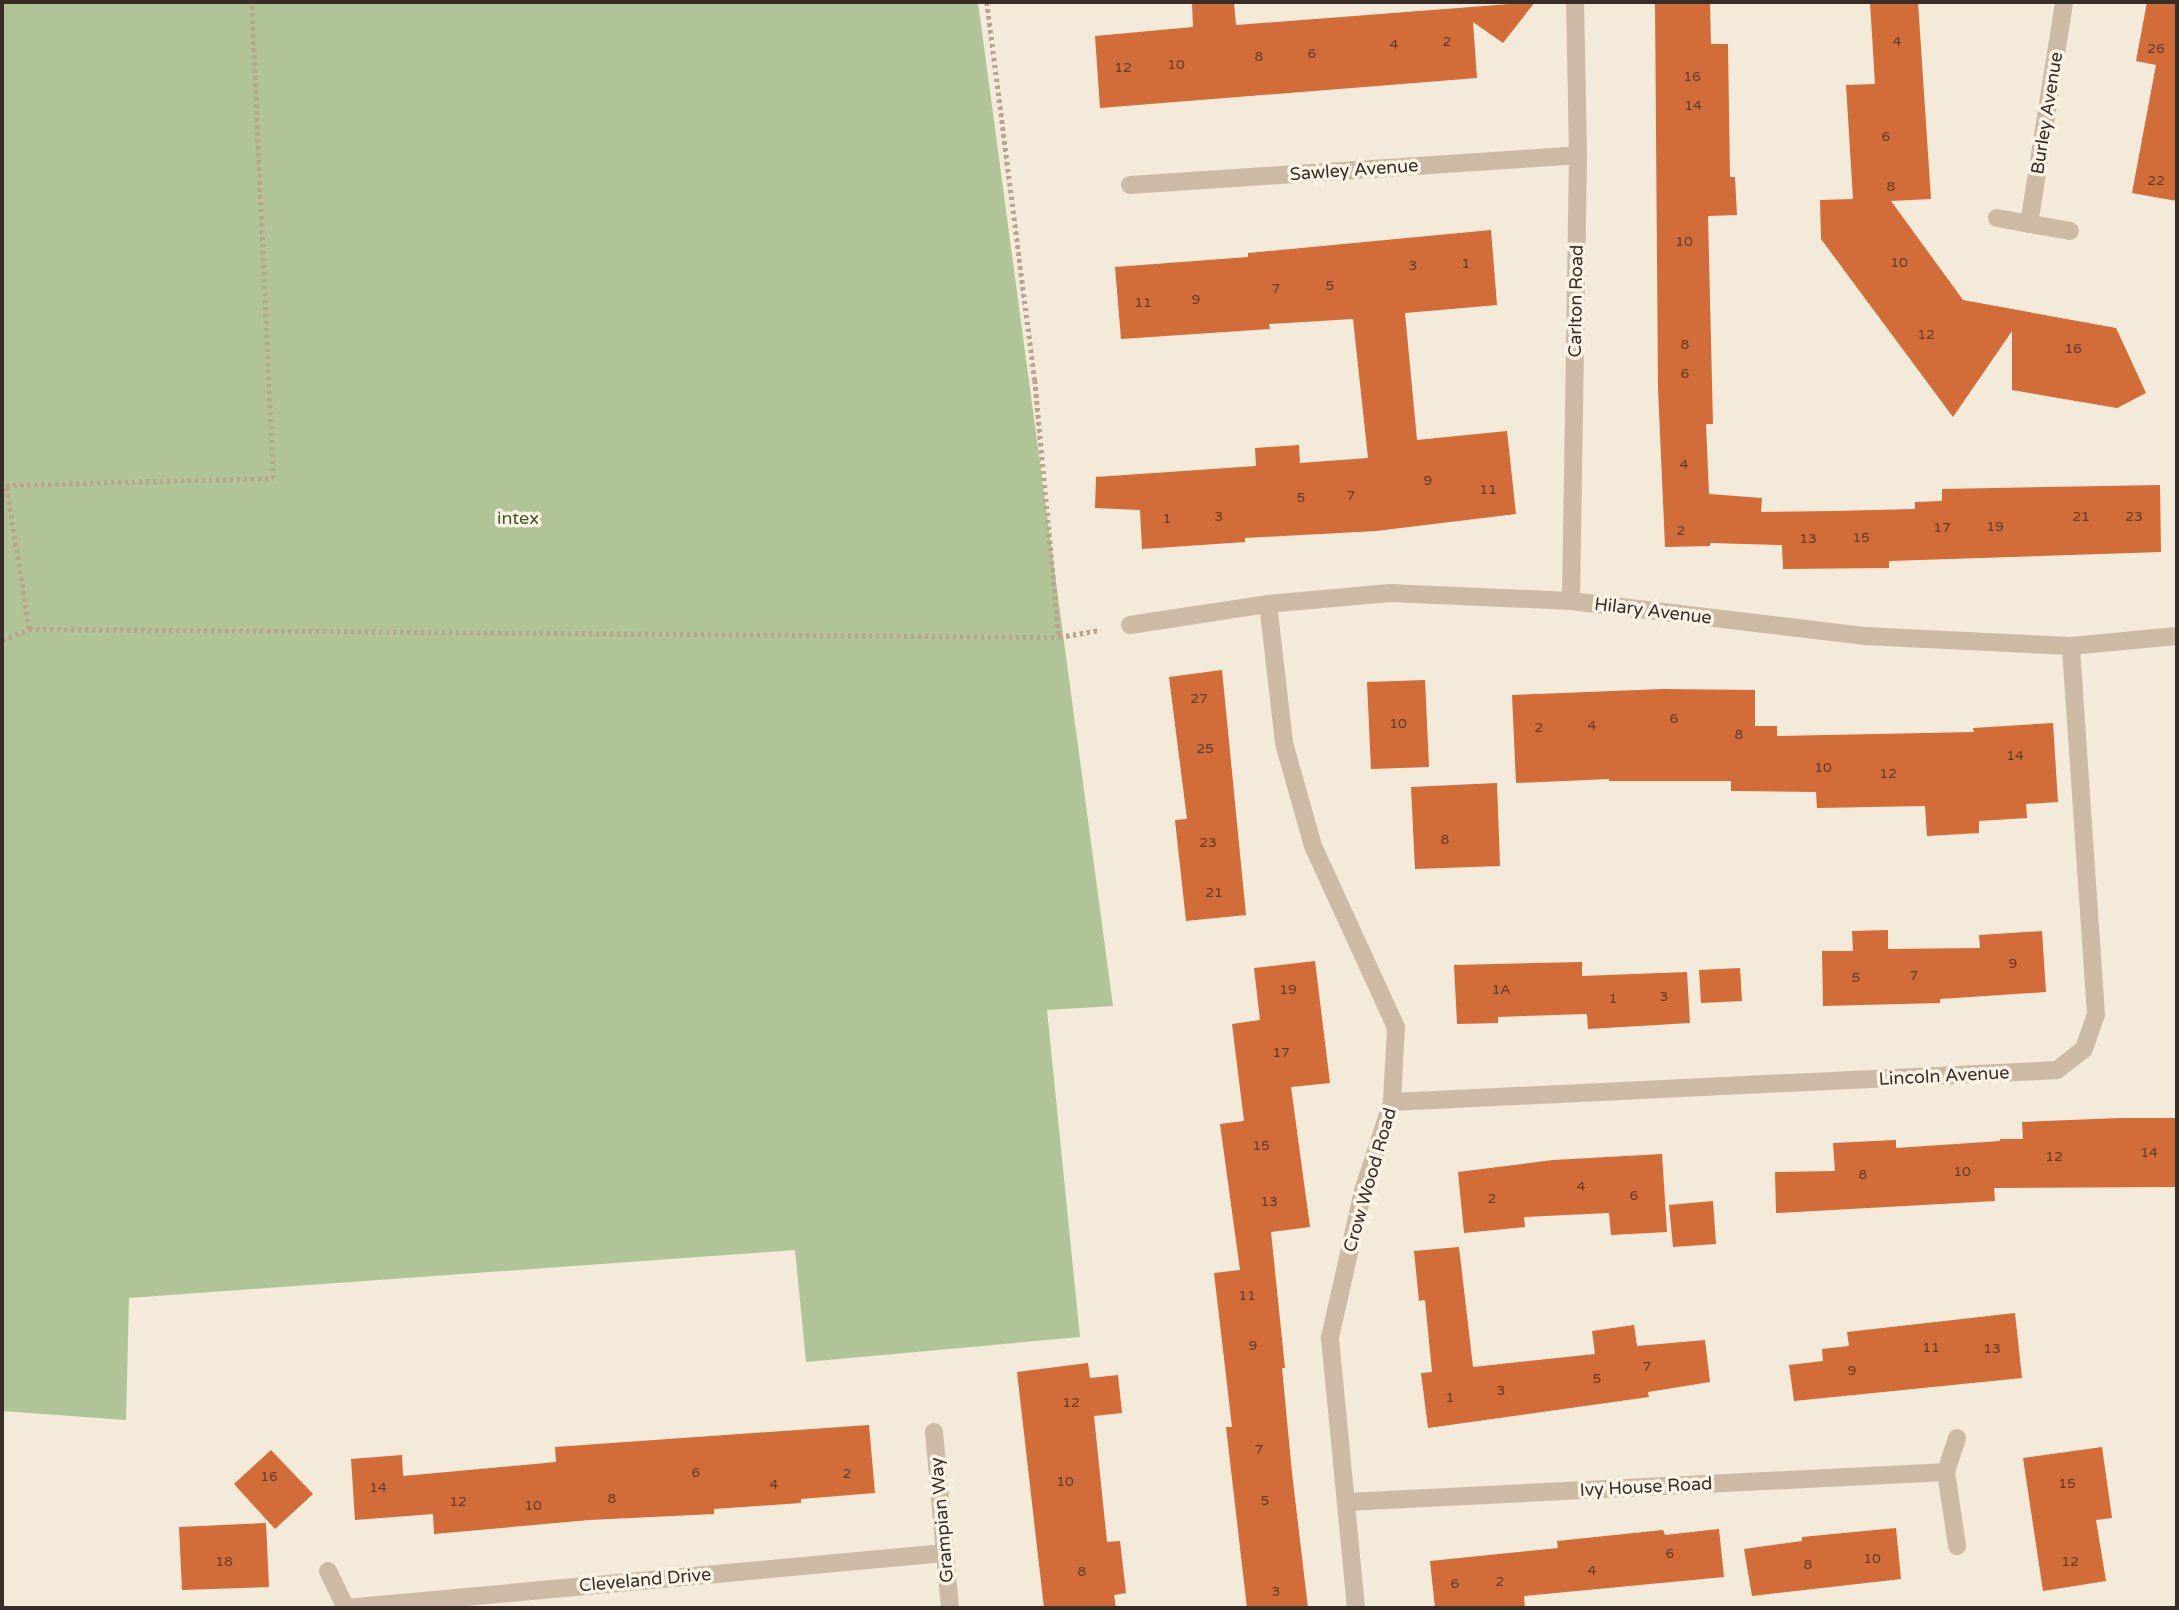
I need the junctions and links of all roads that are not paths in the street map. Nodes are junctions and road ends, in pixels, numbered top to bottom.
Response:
1 (1575, 2) edge
2 (2064, 2) edge
3 (1578, 155) junction
4 (1130, 185) dead end
5 (1997, 218) dead end
6 (2029, 223) junction
7 (2070, 231) dead end
8 (1571, 601) junction
9 (1268, 604) junction
10 (1130, 625) road end
11 (2177, 636) edge
12 (2071, 646) junction
13 (1392, 1102) junction
14 (934, 1432) dead end
15 (1957, 1438) dead end
16 (1946, 1472) junction
17 (1346, 1502) junction
18 (1957, 1546) dead end
19 (944, 1553) junction
20 (328, 1571) dead end
21 (346, 1608) edge
22 (950, 1608) edge
23 (1356, 1608) edge

1 - 3 street, Carlton Road
2 - 6 street, Burley Avenue
3 - 4 street, Sawley Avenue
3 - 8 street, Carlton Road
5 - 6 street
6 - 7 street
8 - 9 street, Hilary Avenue
8 - 12 street, Hilary Avenue
9 - 10 street, Hilary Avenue
9 - 13 street, Crow Wood Road
11 - 12 street, Hilary Avenue
12 - 13 street, Lincoln Avenue
13 - 17 street, Crow Wood Road
14 - 19 street, Grampian Way
15 - 16 street
16 - 17 street, Ivy House Road
16 - 18 street
17 - 23 street, Crow Wood Road
19 - 21 street, Cleveland Drive
19 - 22 street, Grampian Way
20 - 21 street

